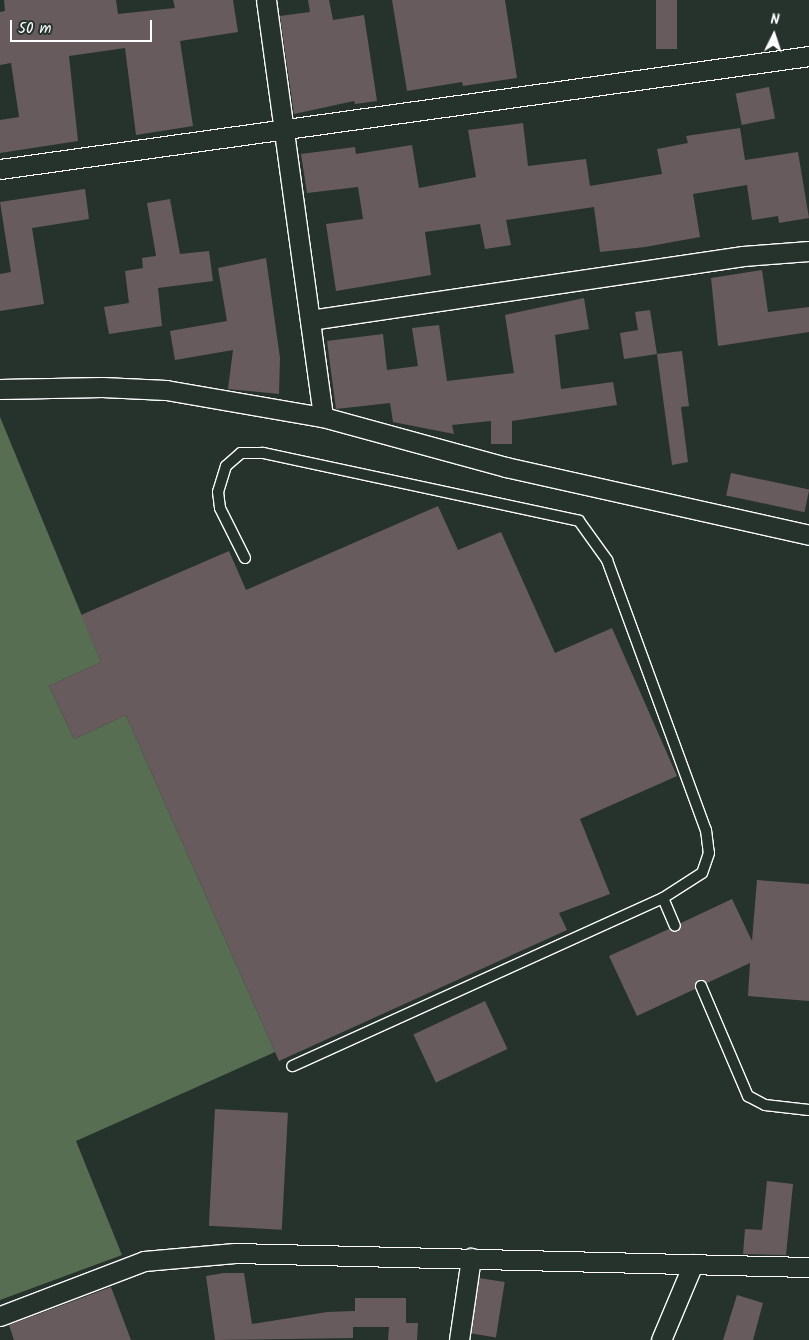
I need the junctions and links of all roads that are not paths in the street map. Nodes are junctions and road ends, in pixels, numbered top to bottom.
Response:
1 (266, 0) edge
2 (809, 56) edge
3 (284, 129) junction
4 (0, 169) edge
5 (809, 251) edge
6 (310, 320) junction
7 (0, 389) edge
8 (323, 417) junction
9 (809, 535) edge
10 (245, 558) dead end
11 (662, 898) junction
12 (675, 926) dead end
13 (701, 986) dead end
14 (292, 1066) dead end
15 (809, 1110) edge
16 (471, 1258) junction
17 (693, 1264) junction
18 (809, 1267) edge
19 (0, 1316) edge
20 (459, 1340) edge
21 (660, 1340) edge

1 - 3 street
2 - 3 street
3 - 4 street
3 - 6 street
5 - 6 street
6 - 8 street
7 - 8 street
8 - 9 street
10 - 11 lane
11 - 12 lane
11 - 14 lane
13 - 15 lane
16 - 17 street
16 - 19 street
16 - 20 street
17 - 18 street
17 - 21 street

